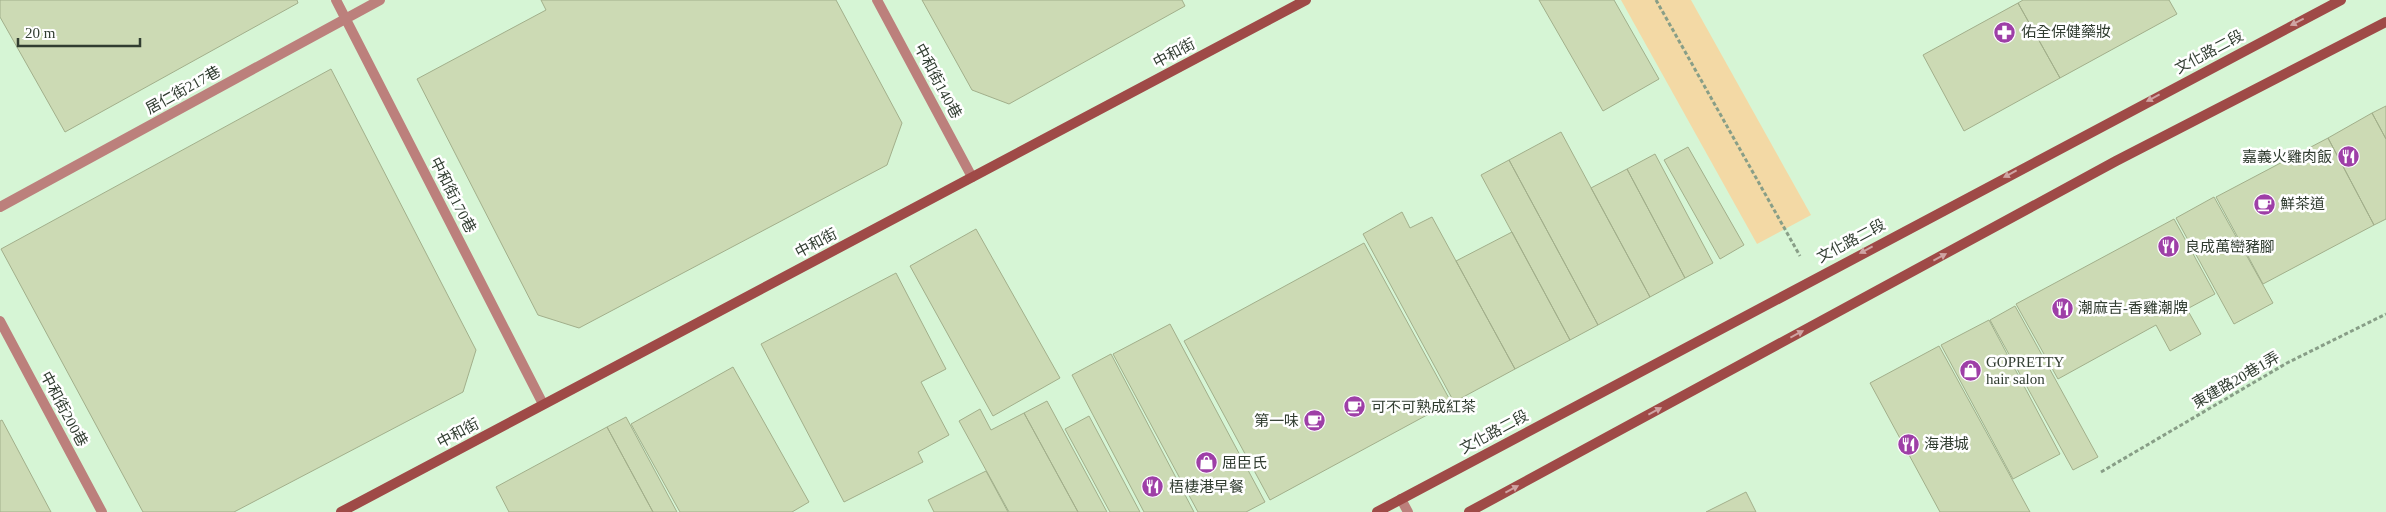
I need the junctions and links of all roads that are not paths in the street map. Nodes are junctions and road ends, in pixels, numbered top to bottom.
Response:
1 (336, 0) edge
2 (380, 0) edge
3 (876, 0) edge
4 (1306, 0) edge
5 (2340, 0) edge
6 (346, 19) junction
7 (2386, 22) edge
8 (972, 177) junction
9 (0, 206) edge
10 (0, 321) edge
11 (543, 404) junction
12 (1401, 499) junction
13 (102, 512) edge
14 (341, 512) edge
15 (1377, 512) edge
16 (1408, 512) edge
17 (1469, 512) edge

1 - 6 street, 中和街170巷
2 - 6 street, 居仁街217巷
3 - 8 street, 中和街140巷
4 - 8 street, 中和街
5 -> 12 street, 文化路二段
6 - 9 street, 居仁街217巷
6 - 11 street, 中和街170巷
17 -> 7 street
8 - 11 street, 中和街
10 - 13 street, 中和街200巷
11 - 14 street, 中和街
12 - 15 street, 文化路二段
12 - 16 street

